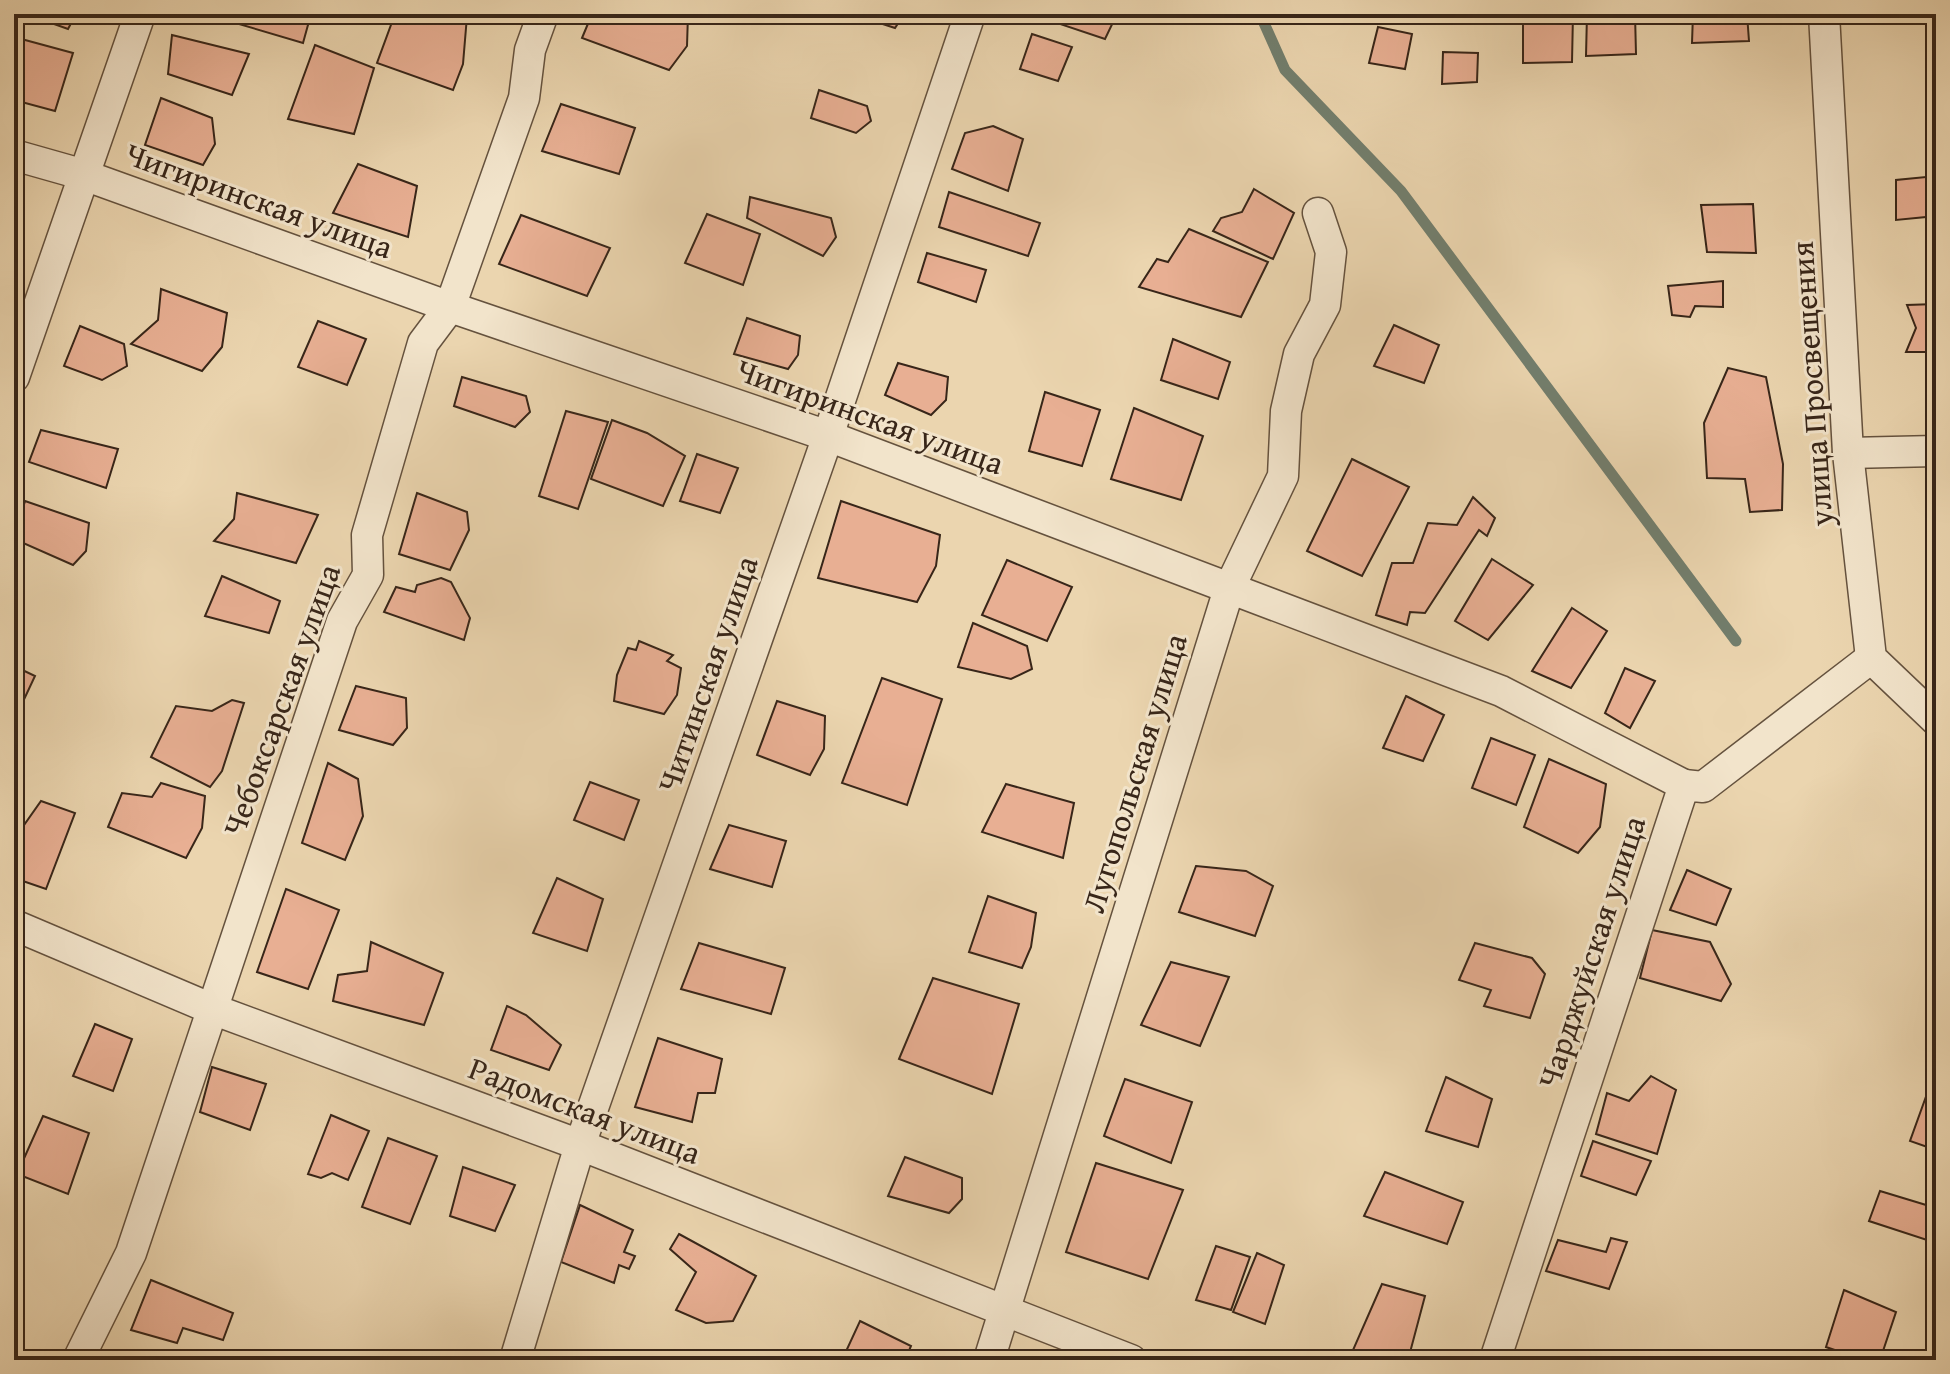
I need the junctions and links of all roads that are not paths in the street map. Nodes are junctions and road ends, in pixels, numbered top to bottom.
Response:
1 (140, 14) edge
2 (543, 14) edge
3 (970, 14) edge
4 (1824, 14) edge
5 (14, 155) edge
6 (81, 174) junction
7 (1318, 213) dead end
8 (450, 307) junction
9 (14, 377) edge
10 (828, 436) junction
11 (1936, 451) edge
12 (1848, 453) junction
13 (1229, 589) junction
14 (1871, 658) junction
15 (1936, 720) edge
16 (1684, 785) junction
17 (14, 925) edge
18 (212, 1009) junction
19 (580, 1145) junction
20 (1004, 1312) junction
21 (78, 1360) edge
22 (515, 1360) edge
23 (989, 1360) edge
24 (1131, 1360) edge
25 (1495, 1360) edge

1 - 6 street
2 - 8 street, Чебоксарская улица
3 - 10 street, Читинская улица
4 - 12 street, улица Просвещения
5 - 6 street, Чигиринская улица
6 - 8 street, Чигиринская улица
6 - 9 street
7 - 13 street, Лугопольская улица
8 - 10 street, Чигиринская улица
8 - 18 street, Чебоксарская улица
10 - 13 street, Чигиринская улица
10 - 19 street, Читинская улица
11 - 12 street
12 - 14 street, улица Просвещения
13 - 16 street, Чигиринская улица
13 - 20 street, Лугопольская улица
14 - 15 street
14 - 16 street
16 - 25 street, Чарджуйская улица
17 - 18 street, Радомская улица
18 - 19 street, Радомская улица
18 - 21 street, Чебоксарская улица
19 - 20 street, Радомская улица
19 - 22 street, Читинская улица
20 - 23 street, Лугопольская улица
20 - 24 street, Радомская улица

